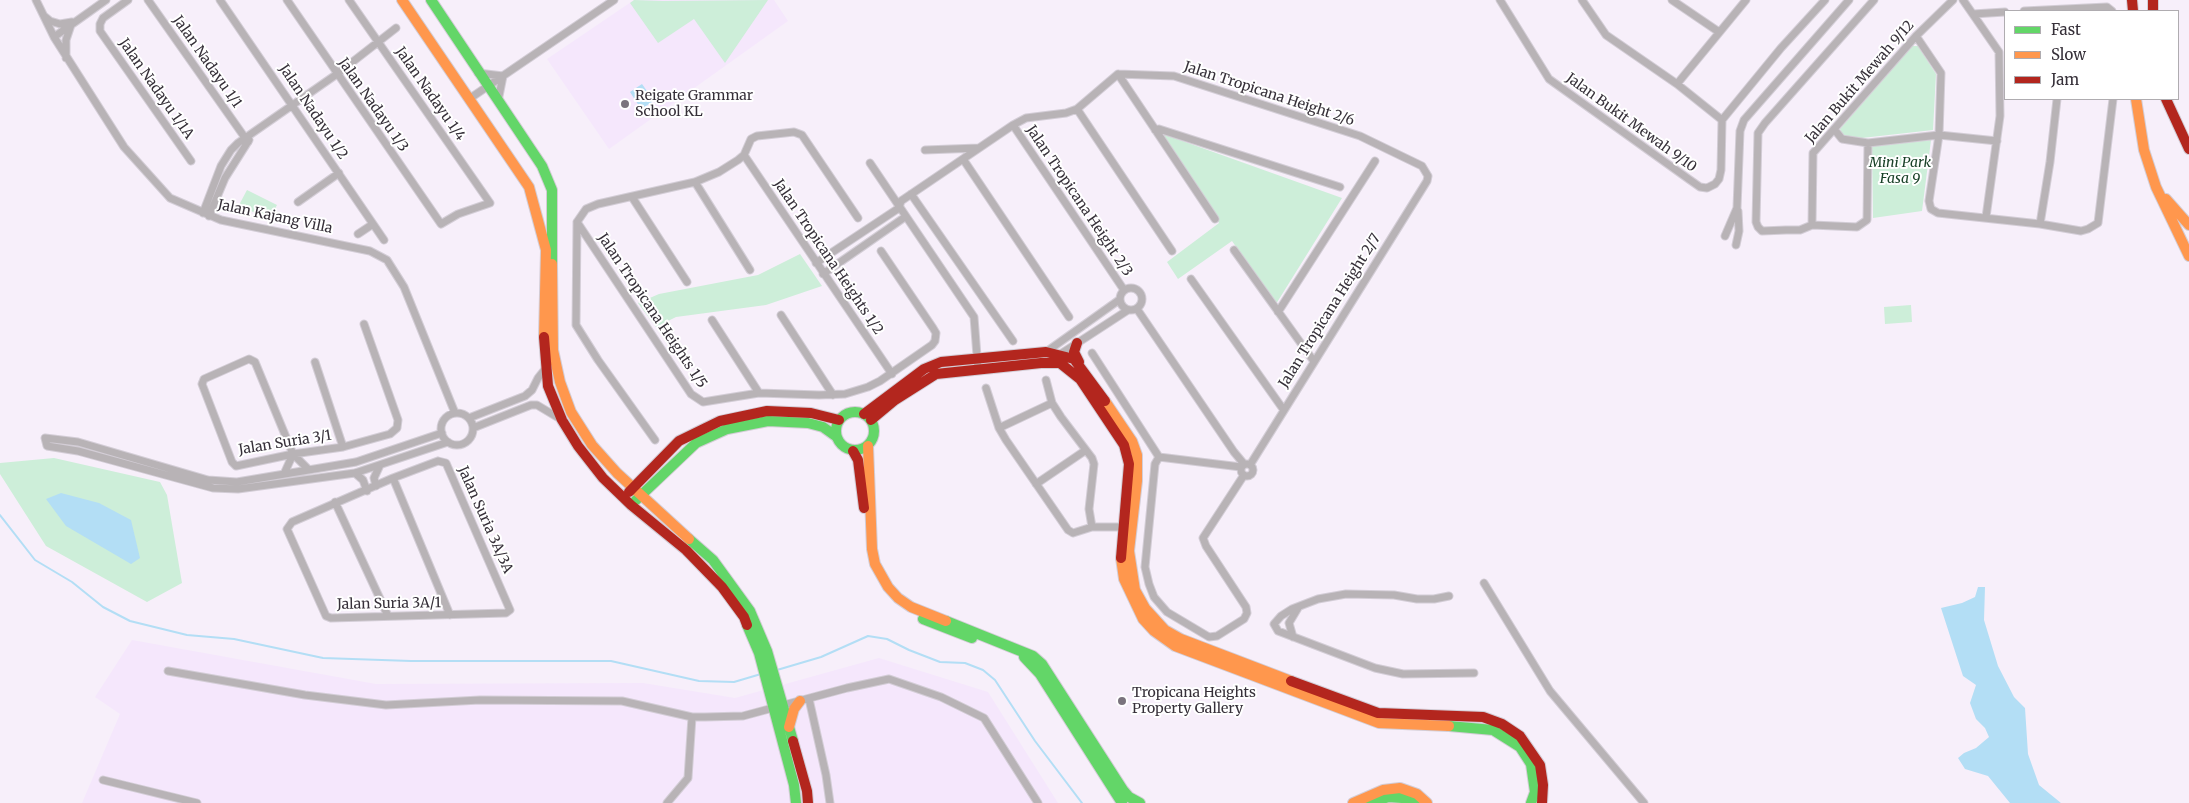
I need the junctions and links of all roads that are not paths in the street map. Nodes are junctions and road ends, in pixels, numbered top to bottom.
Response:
1 (36, 0) edge
2 (106, 0) edge
3 (128, 0) edge
4 (148, 0) edge
5 (220, 0) edge
6 (287, 0) edge
7 (349, 0) edge
8 (402, 0) edge
9 (430, 0) edge
10 (614, 0) edge
11 (1500, 0) edge
12 (1582, 0) edge
13 (1672, 0) edge
14 (1746, 0) edge
15 (1825, 0) edge
16 (1849, 0) edge
17 (1874, 0) edge
18 (1953, 0) edge
19 (1963, 0) edge
20 (2109, 9) edge
21 (2066, 10) edge
22 (2004, 12) edge
23 (1973, 14) junction
24 (42, 15) junction
25 (72, 22) junction
26 (396, 28) dead end
27 (1719, 32) junction
28 (1916, 36) junction
29 (54, 37) junction
30 (379, 43) junction
31 (66, 58) junction
32 (2002, 66) edge
33 (478, 73) junction
34 (337, 74) junction
35 (1118, 74) junction
36 (503, 76) junction
37 (1677, 84) junction
38 (487, 87) junction
39 (469, 99) junction
40 (2057, 100) edge
41 (2113, 100) edge
42 (2136, 100) edge
43 (2166, 100) edge
44 (498, 101) junction
45 (292, 104) junction
46 (1076, 109) junction
47 (1722, 120) junction
48 (1013, 125) junction
49 (1834, 129) junction
50 (1155, 130) junction
51 (1939, 136) junction
52 (246, 140) junction
53 (1997, 141) junction
54 (1868, 143) junction
55 (979, 148) junction
56 (2189, 148) edge
57 (925, 150) dead end
58 (744, 155) junction
59 (963, 159) junction
60 (191, 161) dead end
61 (1374, 161) dead end
62 (870, 163) dead end
63 (221, 166) junction
64 (229, 171) junction
65 (1426, 171) joint
66 (339, 174) junction
67 (695, 182) junction
68 (218, 184) junction
69 (1340, 187) dead end
70 (2156, 187) junction
71 (911, 194) junction
72 (632, 197) junction
73 (298, 202) dead end
74 (210, 203) junction
75 (191, 207) junction
76 (899, 208) junction
77 (1738, 208) junction
78 (206, 214) junction
79 (905, 217) junction
80 (1986, 217) junction
81 (858, 218) dead end
82 (1215, 219) dead end
83 (221, 220) junction
84 (577, 222) junction
85 (373, 224) junction
86 (441, 224) joint
87 (2040, 224) junction
88 (1812, 225) junction
89 (2189, 226) edge
90 (867, 229) junction
91 (358, 234) dead end
92 (1725, 236) dead end
93 (587, 238) junction
94 (874, 238) junction
95 (576, 239) junction
96 (384, 240) dead end
97 (1736, 245) dead end
98 (1234, 250) dead end
99 (881, 251) dead end
100 (1172, 251) dead end
101 (2189, 256) edge
102 (816, 263) junction
103 (750, 270) dead end
104 (823, 274) junction
105 (1191, 279) dead end
106 (688, 282) dead end
107 (1124, 290) junction
108 (1119, 300) junction
109 (1137, 308) junction
110 (1128, 310) junction
111 (1278, 312) junction
112 (781, 315) dead end
113 (1069, 317) dead end
114 (712, 320) dead end
115 (364, 324) dead end
116 (1013, 341) dead end
117 (1077, 343) junction
118 (1046, 352) junction
119 (1092, 353) dead end
120 (1060, 354) junction
121 (1313, 360) junction
122 (315, 362) dead end
123 (1041, 363) junction
124 (978, 364) junction
125 (1080, 365) junction
126 (546, 368) junction
127 (892, 374) junction
128 (1046, 380) dead end
129 (986, 388) dead end
130 (759, 393) junction
131 (833, 395) junction
132 (1052, 403) junction
133 (1283, 410) junction
134 (455, 413) junction
135 (867, 417) junction
136 (469, 418) junction
137 (562, 420) junction
138 (839, 420) junction
139 (473, 428) junction
140 (999, 428) junction
141 (442, 433) junction
142 (837, 437) junction
143 (654, 440) dead end
144 (448, 442) junction
145 (868, 446) junction
146 (343, 447) junction
147 (1086, 450) junction
148 (853, 451) junction
149 (1234, 452) junction
150 (293, 454) junction
151 (1160, 457) junction
152 (380, 465) junction
153 (1227, 465) junction
154 (1245, 465) junction
155 (308, 469) junction
156 (355, 473) junction
157 (284, 474) junction
158 (617, 474) junction
159 (1244, 476) junction
160 (393, 478) junction
161 (650, 478) junction
162 (1036, 484) junction
163 (376, 486) junction
164 (367, 491) junction
165 (636, 491) junction
166 (335, 502) junction
167 (628, 502) junction
168 (654, 508) junction
169 (1092, 527) junction
170 (1123, 527) junction
171 (1484, 583) dead end
172 (1450, 596) dead end
173 (1298, 607) junction
174 (450, 615) junction
175 (388, 616) junction
176 (1293, 637) junction
177 (763, 652) junction
178 (168, 671) dead end
179 (1474, 673) dead end
180 (774, 691) junction
181 (802, 700) junction
182 (778, 706) junction
183 (692, 717) junction
184 (789, 728) junction
185 (103, 780) dead end
186 (197, 803) edge
187 (667, 803) edge
188 (796, 803) edge
189 (808, 803) edge
190 (830, 803) edge
191 (1038, 803) edge
192 (1122, 803) edge
193 (1140, 803) edge
194 (1353, 803) edge
195 (1368, 803) edge
196 (1416, 803) edge
197 (1427, 803) edge
198 (1531, 803) edge
199 (1542, 803) edge
200 (1644, 803) edge

1 - 24 street, Jalan Kajang Villa
2 - 25 street
3 - 60 street, Jalan Nadayu 1/1A
4 - 52 street, Jalan Nadayu 1/1
5 - 45 street, Jalan Nadayu 1/2
6 - 34 street, Jalan Nadayu 1/3
7 - 30 street, Jalan Nadayu 1/4
8 - 39 main road
9 - 33 main road
10 - 36 street
11 - 47 street, Jalan Bukit Mewah 9/10
12 - 37 street
13 - 27 street
14 - 27 street
15 - 47 street
16 - 77 street
17 - 88 street
18 - 28 street, Jalan Bukit Mewah 9/12
19 - 23 street
20 - 21 street
22 - 23 street
23 - 32 street
24 - 25 street
24 - 29 street, Jalan Kajang Villa
25 - 29 street
25 - 31 street
26 - 30 street
27 - 37 street
28 - 49 street, Jalan Bukit Mewah 9/12
28 - 51 street
29 - 31 street, Jalan Kajang Villa
30 - 34 street
30 - 86 street, Jalan Nadayu 1/4
31 - 75 street, Jalan Kajang Villa
32 - 53 street
33 - 36 street
33 - 38 main road
34 - 45 street
34 - 86 street, Jalan Nadayu 1/3
35 - 46 street
35 - 50 street
35 - 65 street, Jalan Tropicana Height 2/6
36 - 38 street
36 - 44 street
37 - 47 street
38 - 39 street
38 - 44 main road
39 - 126 main road
40 - 87 street
41 - 87 street
42 - 70 main road
43 - 56 main road
44 - 158 main road
45 - 52 street
45 - 66 street, Jalan Nadayu 1/2
46 - 48 street
46 - 100 street
48 - 55 street
48 - 107 street, Jalan Tropicana Height 2/3
49 - 54 street
49 - 88 street, Jalan Bukit Mewah 9/12
50 - 69 street
50 - 82 street
51 - 53 street
51 - 54 street
51 - 80 street
52 - 63 street
52 - 64 street
53 - 80 street
54 - 88 street
55 - 57 street
55 - 59 street
58 - 67 street
58 - 81 street
58 - 102 street, Jalan Tropicana Heights 1/2
59 - 71 street
59 - 113 street
61 - 111 street
62 - 76 street
63 - 64 street
63 - 68 street
64 - 68 street
65 - 121 street, Jalan Tropicana Height 2/7
66 - 73 street
66 - 85 street, Jalan Nadayu 1/2
67 - 72 street
67 - 103 street
68 - 74 street
70 - 89 main road
70 - 101 main road
71 - 76 street
71 - 116 street
72 - 84 street
72 - 106 street
74 - 75 street
74 - 78 street
74 - 83 street
75 - 78 street, Jalan Kajang Villa
76 - 79 street
76 - 90 street
77 - 92 street
77 - 97 street
78 - 83 street, Jalan Kajang Villa
79 - 94 street
79 - 124 street
80 - 87 street
83 - 134 street, Jalan Kajang Villa
84 - 93 street, Jalan Tropicana Heights 1/5
84 - 95 street
85 - 91 street
85 - 96 street, Jalan Nadayu 1/2
90 - 94 street
90 - 102 street
93 - 95 street
93 - 130 street, Jalan Tropicana Heights 1/5
94 - 104 street
95 - 143 street
98 - 111 street
99 - 127 street, Jalan Tropicana Heights 1/5
102 - 104 street, Jalan Tropicana Heights 1/2
104 - 127 street, Jalan Tropicana Heights 1/2
105 - 133 street
107 - 108 street
107 - 109 street
108 - 110 street
108 - 118 street
109 - 110 street
109 - 149 street
110 - 117 street
111 - 121 street
112 - 131 street
114 - 130 street
115 - 146 street, Jalan Suria 3/1
117 - 120 street
117 - 125 main road
118 - 120 main road
118 - 124 main road
119 - 151 street
120 - 123 street
120 - 125 main road
121 - 133 street, Jalan Tropicana Height 2/7
122 - 146 street
123 - 124 main road
123 - 170 main road
124 - 135 main road
125 - 199 main road
126 - 136 street
126 - 137 main road
127 - 131 street, Jalan Tropicana Heights 1/5
128 - 132 street
129 - 140 street
130 - 131 street, Jalan Tropicana Heights 1/5
132 - 140 street
132 - 147 street
133 - 154 street, Jalan Tropicana Height 2/7
134 - 136 street
134 - 141 street
135 - 138 main road
135 - 145 main road
136 - 139 street
137 - 139 street
137 - 167 main road
138 - 142 main road
138 - 161 main road
139 - 144 street
140 - 162 street
141 - 144 street
141 - 155 street
142 - 148 main road
142 - 161 main road
144 - 152 street
145 - 148 main road
145 - 193 main road
146 - 150 street, Jalan Suria 3/1
147 - 162 street
147 - 169 street
148 - 192 main road
149 - 153 street
149 - 154 street
150 - 150 street, Jalan Suria 3/1
150 - 155 street
150 - 157 street
151 - 153 street
151 - 159 street
152 - 156 street
152 - 163 street
153 - 154 street
154 - 159 street
154 - 159 street
155 - 157 street
156 - 157 street
156 - 164 street
158 - 161 main road
158 - 165 main road
160 - 163 street, Jalan Suria 3A/3A
160 - 174 street
160 - 174 street, Jalan Suria 3A/3A
161 - 165 main road
161 - 168 main road
162 - 169 street
163 - 164 street, Jalan Suria 3A/3A
164 - 166 street, Jalan Suria 3A/1
165 - 167 main road
165 - 168 main road
166 - 175 street
166 - 175 street, Jalan Suria 3A/1
167 - 177 main road
168 - 177 main road
169 - 170 street
170 - 198 main road
171 - 200 street
172 - 173 street
173 - 176 street
173 - 176 street
174 - 175 street, Jalan Suria 3A/1
176 - 179 street
177 - 180 main road
178 - 183 street
180 - 181 main road
180 - 182 main road
181 - 182 street
181 - 184 main road
181 - 190 street
181 - 191 street
182 - 183 street
182 - 184 main road
182 - 188 main road
183 - 187 street
184 - 189 main road
185 - 186 street
194 - 197 main road
195 - 196 main road

